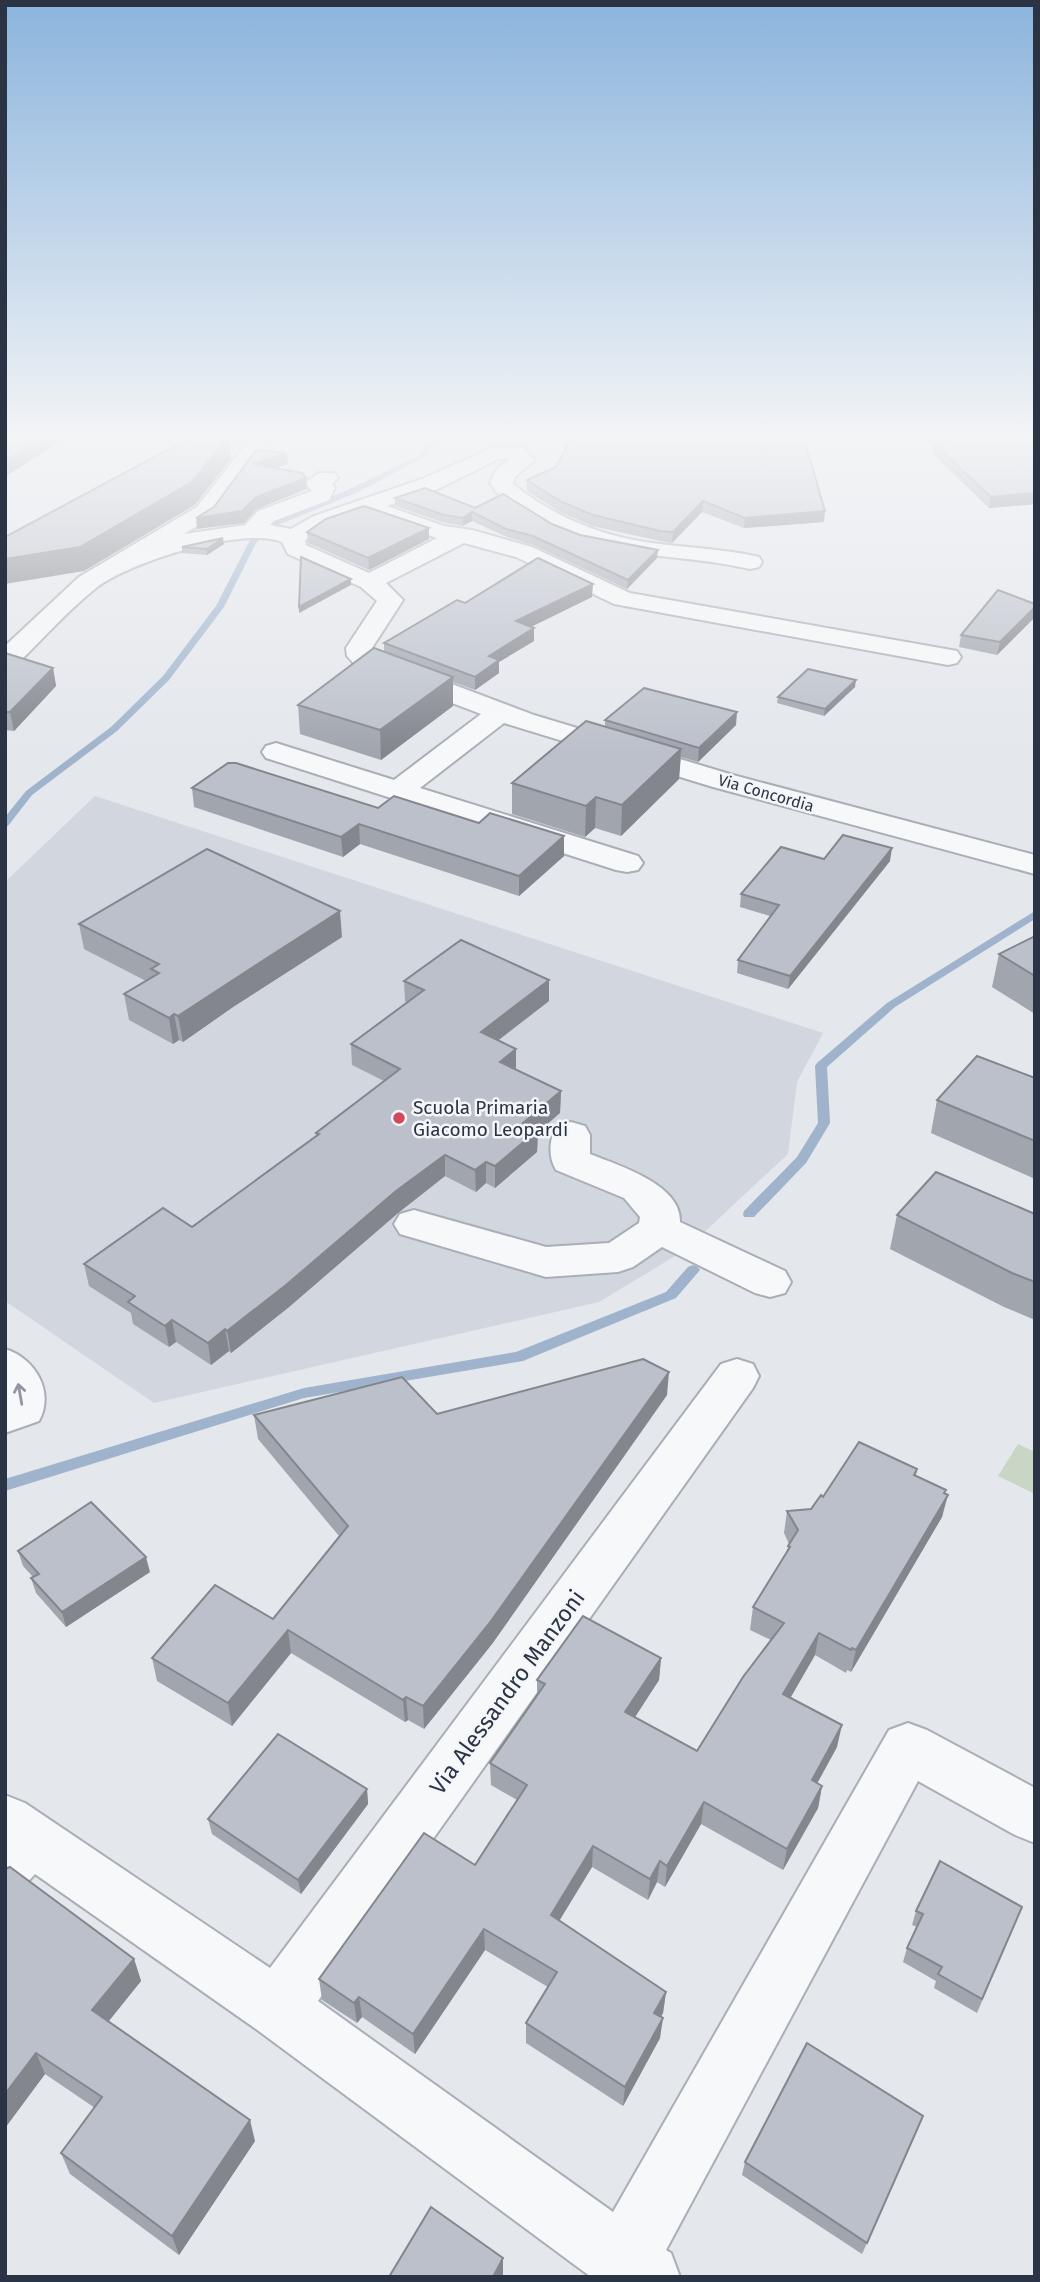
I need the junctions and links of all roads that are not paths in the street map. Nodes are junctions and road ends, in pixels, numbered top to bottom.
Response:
1 (158, 540) edge
2 (199, 540) edge
3 (282, 540) edge
4 (450, 540) edge
5 (484, 540) edge
6 (605, 540) edge
7 (750, 562) dead end
8 (110, 570) junction
9 (370, 582) junction
10 (13, 645) edge
11 (948, 657) dead end
12 (500, 713) junction
13 (276, 752) dead end
14 (399, 790) junction
15 (627, 863) dead end
16 (1035, 865) edge
17 (571, 1135) dead end
18 (414, 1224) dead end
19 (659, 1228) junction
20 (770, 1282) dead end
21 (5, 1365) edge
22 (737, 1376) dead end
23 (5, 1416) edge
24 (1035, 1817) edge
25 (14, 1842) edge
26 (277, 2008) junction
27 (634, 2267) edge

1 - 8 street
2 - 8 street
3 - 9 street
4 - 9 street
5 - 11 street
6 - 7 street
8 - 10 street
9 - 12 street, Via Concordia
12 - 14 street
12 - 16 street, Via Concordia
13 - 14 street
14 - 15 street
17 - 19 street
18 - 19 street
19 - 20 street
23 -> 21 street
22 - 26 street, Via Alessandro Manzoni
24 - 27 street
25 - 26 street
26 - 27 street

